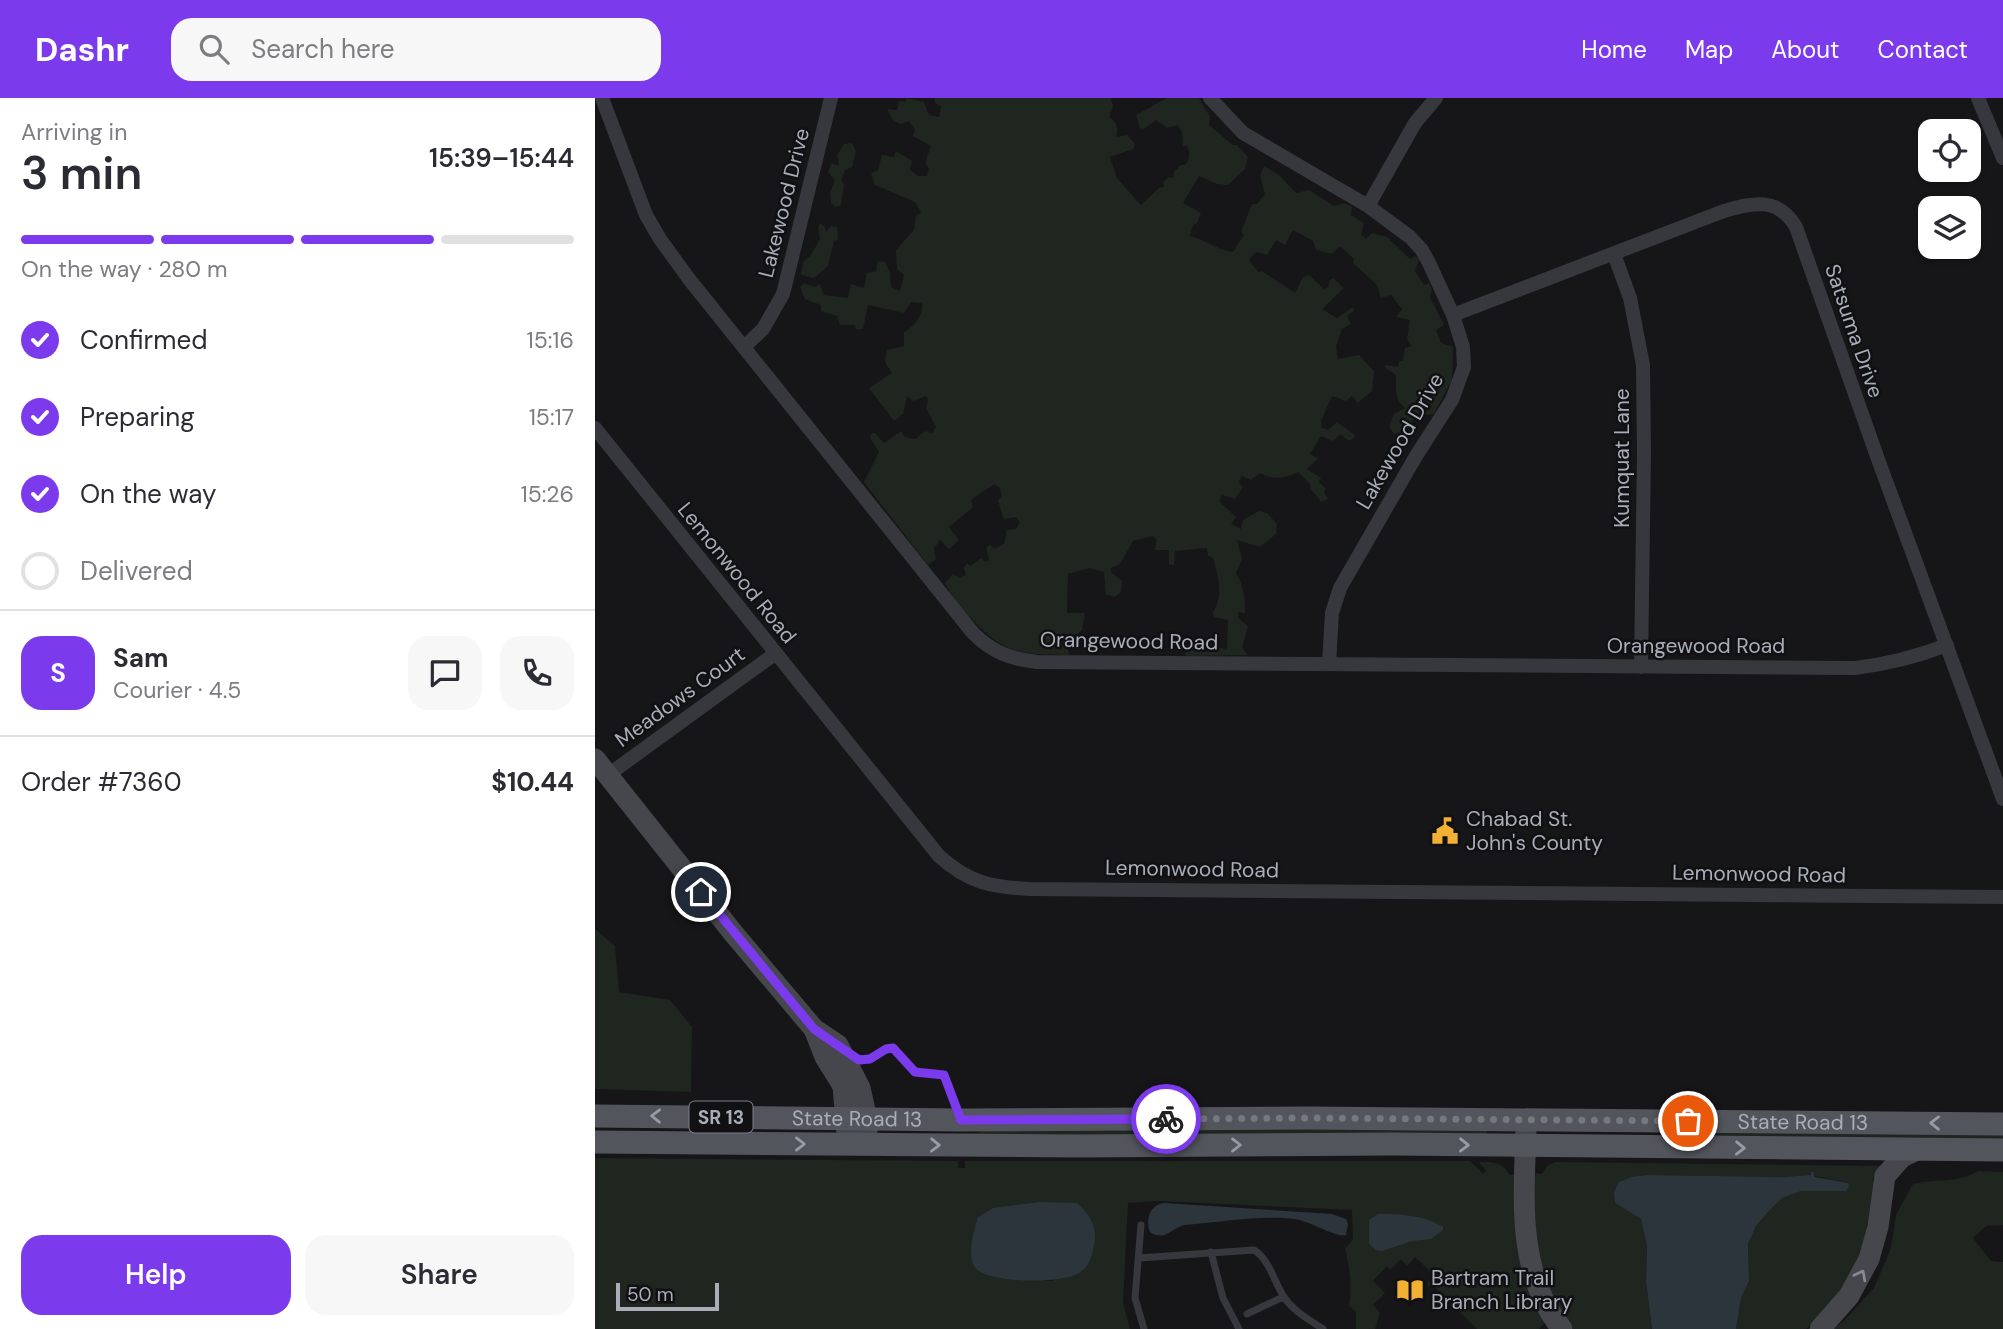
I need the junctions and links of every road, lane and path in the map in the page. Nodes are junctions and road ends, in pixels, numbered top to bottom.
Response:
1 (602, 98) edge
2 (831, 98) edge
3 (1210, 98) edge
4 (1436, 98) edge
5 (1978, 98) edge
6 (2003, 158) edge
7 (1368, 206) junction
8 (1614, 254) junction
9 (1453, 315) junction
10 (744, 347) junction
11 (595, 428) edge
12 (1947, 645) junction
13 (776, 653) junction
14 (1329, 664) junction
15 (1641, 667) junction
16 (601, 767) edge
17 (2003, 799) edge
18 (2003, 897) edge
19 (814, 1029) junction
20 (838, 1045) junction
21 (595, 1116) edge
22 (857, 1119) junction
23 (1527, 1119) junction
24 (961, 1120) junction
25 (2003, 1124) edge
26 (595, 1142) edge
27 (857, 1144) junction
28 (1526, 1145) junction
29 (1919, 1149) junction
30 (2003, 1150) edge
31 (1141, 1225) dead end
32 (1211, 1252) junction
33 (1139, 1258) junction
34 (1283, 1297) junction
35 (1247, 1314) dead end
36 (1555, 1326) edge
37 (1145, 1329) edge
38 (1239, 1329) edge
39 (1323, 1329) edge
40 (1820, 1329) edge

1 - 10 street, Orangewood Road
2 - 10 street, Lakewood Drive
3 - 7 street, Lakewood Drive
4 - 7 street
5 - 6 street
7 - 9 street, Lakewood Drive
8 - 9 street, Satsuma Drive
8 - 12 street, Satsuma Drive
8 - 15 street, Kumquat Lane
9 - 14 street, Lakewood Drive
10 - 14 street, Orangewood Road
11 - 13 street, Lemonwood Road
12 - 15 street, Orangewood Road
12 - 17 street, Satsuma Drive
13 - 16 street, Meadows Court
13 - 18 street, Lemonwood Road
14 - 15 street, Orangewood Road
16 - 19 street
19 - 20 street
19 - 22 street
20 - 22 street
20 - 24 lane
22 -> 21 main road, State Road 13 / SR 13
22 - 24 main road, State Road 13 / SR 13
22 - 27 street
23 - 24 main road, State Road 13 / SR 13
25 -> 23 main road, State Road 13 / SR 13
23 - 28 street
26 -> 27 main road, State Road 13 / SR 13
27 -> 28 main road, State Road 13 / SR 13
28 -> 29 main road, State Road 13 / SR 13
28 - 36 street
29 - 30 main road, State Road 13 / SR 13
40 -> 29 street
31 - 33 lane
32 - 33 lane
32 - 34 lane
32 - 38 lane
33 - 37 lane
34 - 35 lane
34 - 39 lane

